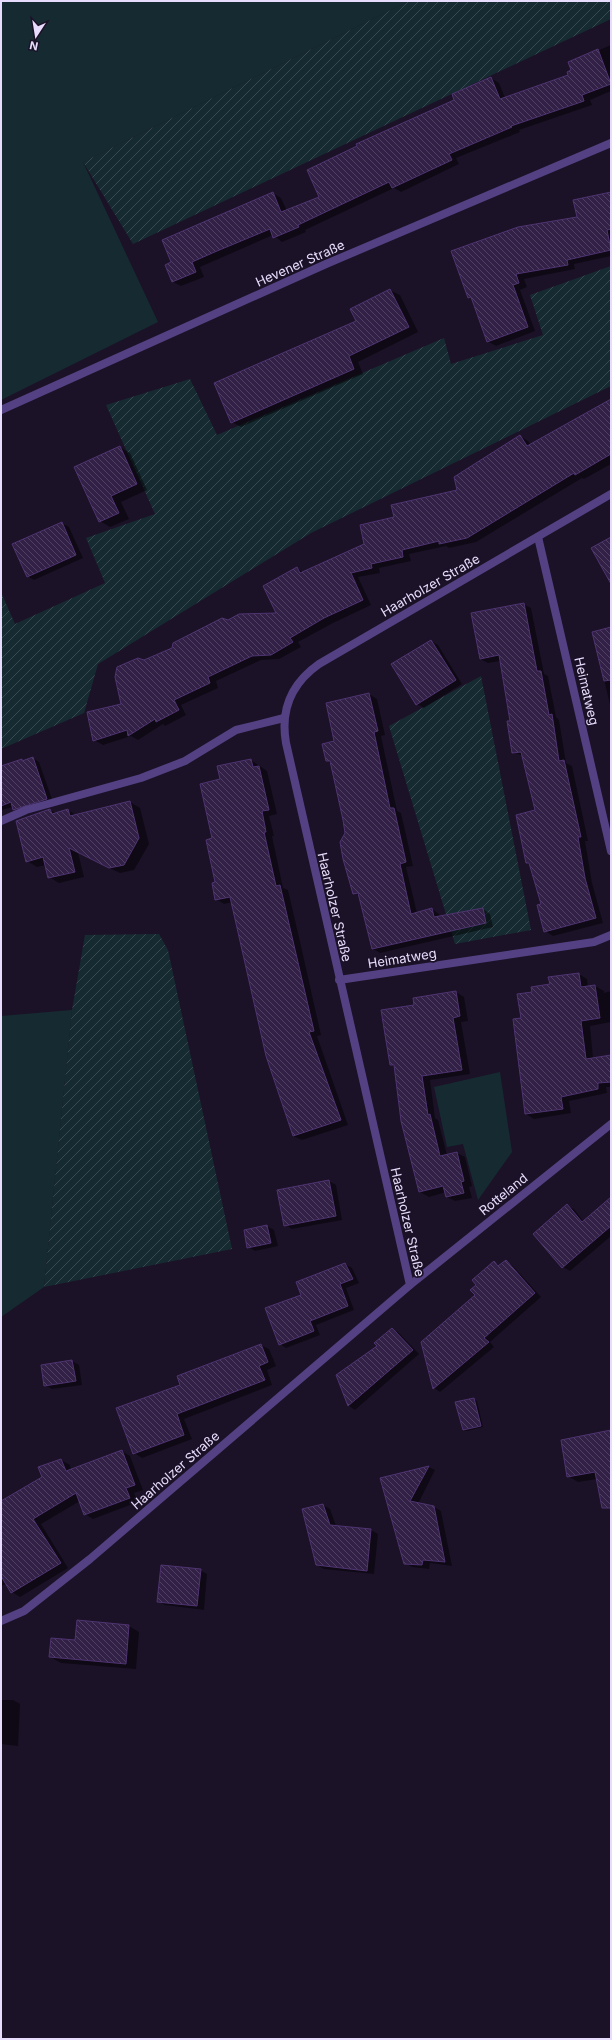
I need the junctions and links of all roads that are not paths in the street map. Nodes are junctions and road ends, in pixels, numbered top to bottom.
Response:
1 (611, 143) edge
2 (1, 410) edge
3 (611, 494) edge
4 (538, 537) junction
5 (284, 718) junction
6 (1, 821) edge
7 (611, 851) edge
8 (611, 935) edge
9 (339, 980) junction
10 (611, 1124) edge
11 (410, 1285) junction
12 (1, 1621) edge

1 - 2 street, Hevener Straße
3 - 4 street, Haarholzer Straße
4 - 5 street, Haarholzer Straße
4 - 7 street, Heimatweg
5 - 6 street
5 - 9 street, Haarholzer Straße
8 - 9 street, Heimatweg
9 - 11 street, Haarholzer Straße
10 - 11 street, Rotteland
11 - 12 street, Haarholzer Straße

